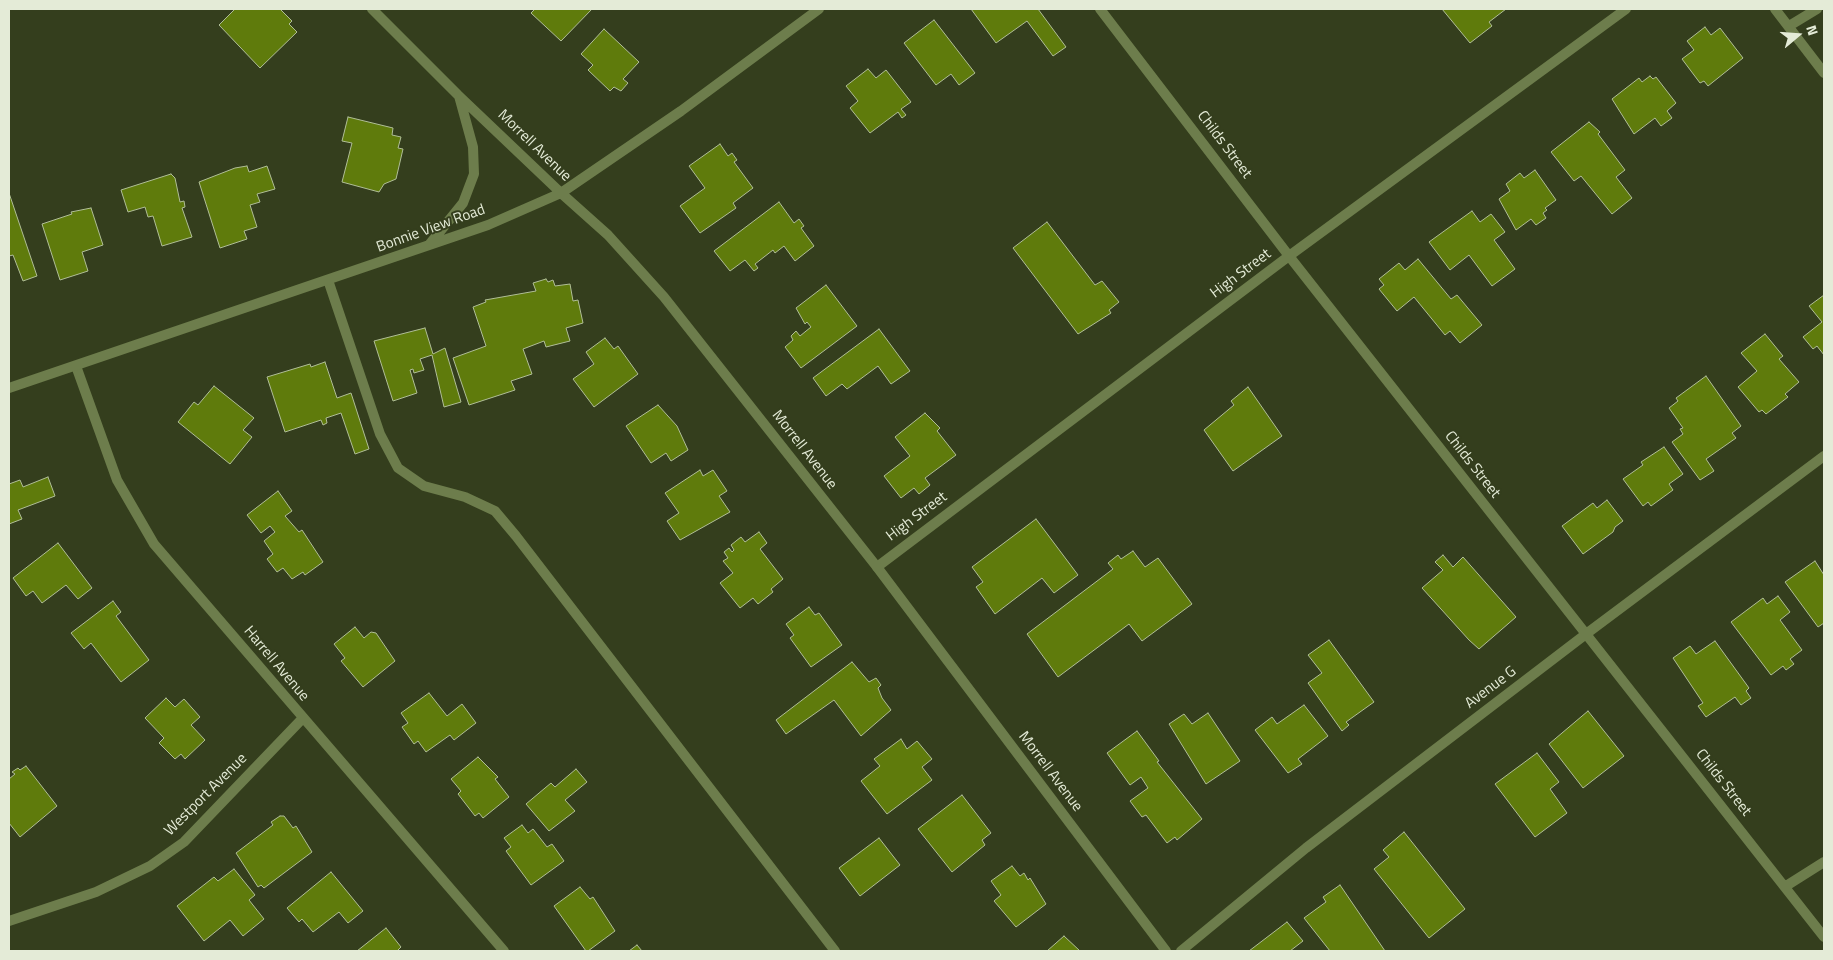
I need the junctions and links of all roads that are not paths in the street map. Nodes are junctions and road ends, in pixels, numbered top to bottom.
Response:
1 (372, 9) edge
2 (819, 9) edge
3 (1100, 9) edge
4 (1626, 9) edge
5 (1775, 9) edge
6 (1817, 9) edge
7 (1789, 26) junction
8 (1824, 72) edge
9 (458, 95) junction
10 (561, 192) junction
11 (428, 246) junction
12 (1289, 256) junction
13 (328, 280) junction
14 (76, 366) junction
15 (9, 388) edge
16 (1824, 456) edge
17 (877, 566) junction
18 (1586, 634) junction
19 (302, 719) junction
20 (1824, 862) edge
21 (1786, 886) junction
22 (9, 921) edge
23 (1824, 937) edge
24 (504, 951) edge
25 (835, 951) edge
26 (1166, 951) edge
27 (1181, 951) edge

1 - 9 street, Morrell Avenue
2 - 10 street, Bonnie View Road
3 - 12 street, Childs Street
4 - 12 street, High Street
5 - 7 street
6 - 7 street
7 - 8 street
9 - 10 street, Morrell Avenue
9 - 11 street
10 - 11 street, Bonnie View Road
10 - 17 street, Morrell Avenue
11 - 13 street, Bonnie View Road
12 - 17 street, High Street
12 - 18 street, Childs Street
13 - 14 street, Bonnie View Road
13 - 25 street
14 - 15 street, Bonnie View Road
14 - 19 street, Harrell Avenue
16 - 18 street, Avenue G
17 - 26 street, Morrell Avenue
18 - 21 street, Childs Street
18 - 27 street, Avenue G
19 - 22 street, Westport Avenue
19 - 24 street, Harrell Avenue
20 - 21 street
21 - 23 street, Childs Street

